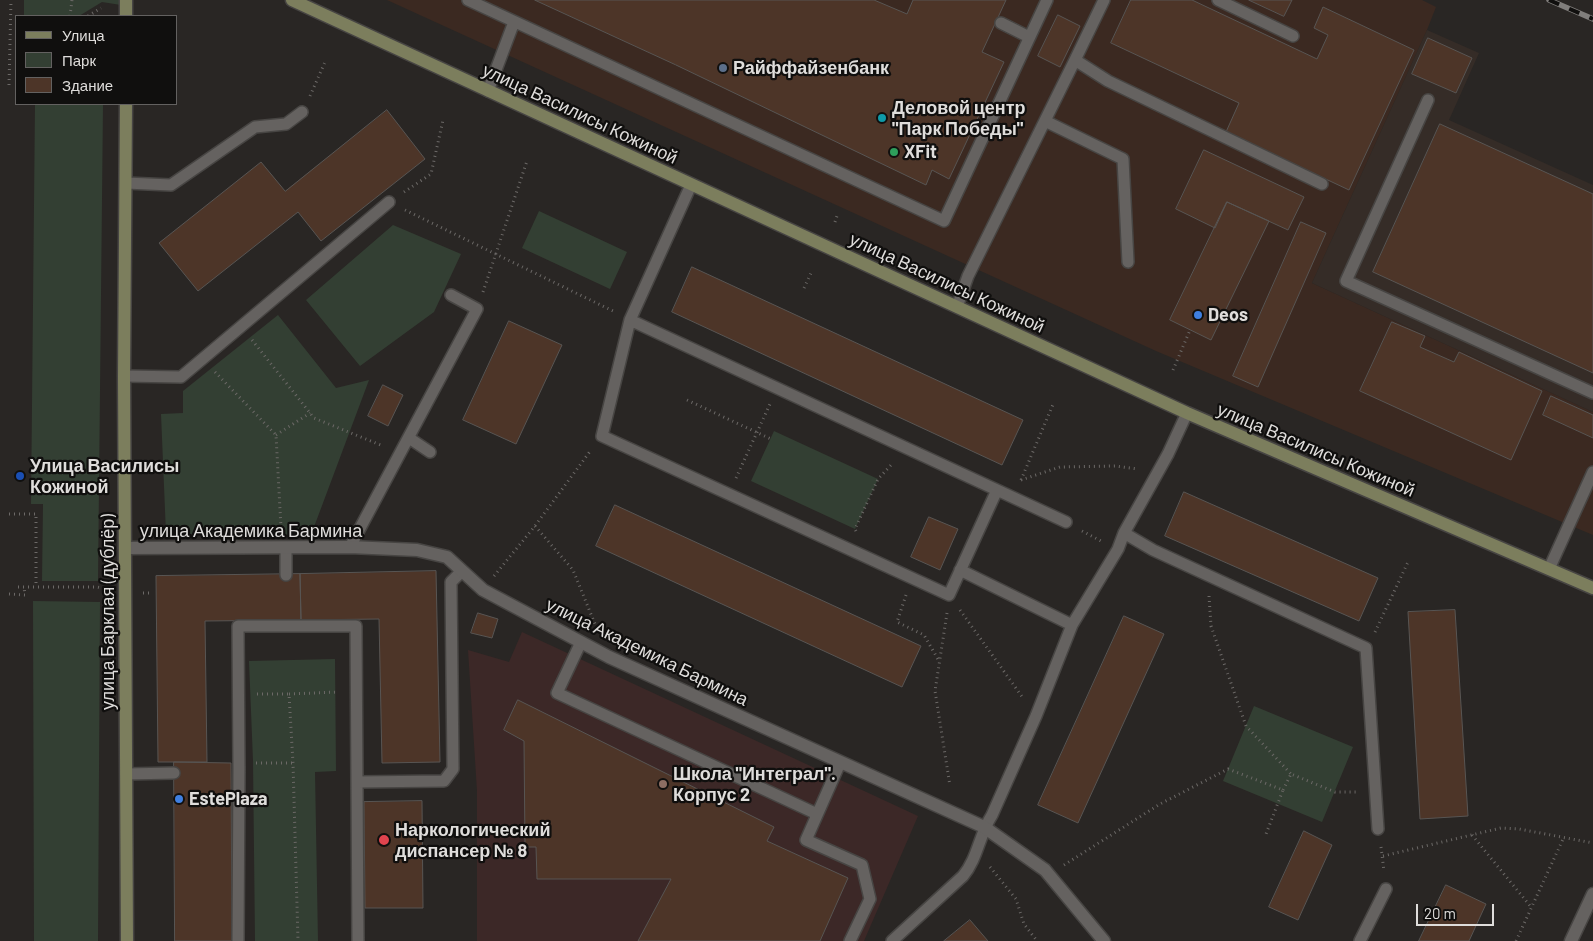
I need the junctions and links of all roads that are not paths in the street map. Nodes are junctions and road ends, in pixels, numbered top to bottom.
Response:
1 (126, 0) edge
2 (292, 0) edge
3 (468, 0) edge
4 (1047, 0) edge
5 (1104, 0) edge
6 (1218, 0) edge
7 (126, 15) edge
8 (514, 22) junction
9 (1001, 23) dead end
10 (1293, 36) dead end
11 (1029, 37) junction
12 (1075, 60) junction
13 (488, 91) junction
14 (1428, 100) dead end
15 (126, 105) edge
16 (302, 112) road end
17 (1045, 122) junction
18 (126, 183) junction
19 (1322, 184) dead end
20 (691, 186) junction
21 (389, 202) road end
22 (1128, 262) dead end
23 (451, 296) dead end
24 (957, 307) junction
25 (630, 320) junction
26 (124, 376) junction
27 (1593, 393) edge
28 (1187, 413) junction
29 (408, 438) junction
30 (430, 452) dead end
31 (1593, 472) edge
32 (997, 490) junction
33 (1066, 522) road end
34 (1124, 533) junction
35 (350, 547) junction
36 (125, 548) junction
37 (284, 548) junction
38 (1549, 569) junction
39 (960, 570) junction
40 (462, 571) junction
41 (286, 574) dead end
42 (1593, 588) edge
43 (1072, 626) junction
44 (581, 642) junction
45 (840, 763) junction
46 (174, 773) dead end
47 (126, 774) junction
48 (357, 782) junction
49 (817, 814) junction
50 (984, 827) junction
51 (1378, 829) road end
52 (1386, 889) road end
53 (1593, 894) edge
54 (127, 941) edge
55 (238, 941) edge
56 (358, 941) edge
57 (850, 941) edge
58 (892, 941) edge
59 (1104, 941) edge
60 (1360, 941) edge
61 (1571, 941) edge

1 - 7 street
2 - 13 street, улица Василисы Кожиной
3 - 8 lane
4 - 11 lane
5 - 12 lane
6 - 10 lane
8 - 11 lane
8 - 13 lane
9 - 11 lane
12 - 17 lane
12 - 19 lane
13 - 20 street, улица Василисы Кожиной
14 - 27 lane
15 - 18 street, улица Барклая (дублёр)
16 - 18 lane
17 - 22 lane
17 - 24 lane
18 - 26 street, улица Барклая (дублёр)
20 - 24 street, улица Василисы Кожиной
20 - 25 lane
21 - 26 lane
23 - 29 lane
24 - 28 street, улица Василисы Кожиной
25 - 32 lane
25 - 39 lane
26 - 36 street, улица Барклая (дублёр)
28 - 34 lane
28 - 38 street, улица Василисы Кожиной
29 - 30 lane
29 - 35 lane
31 - 38 lane
32 - 33 lane
32 - 39 lane
34 - 43 lane
34 - 51 lane
35 - 37 street, улица Академика Бармина
35 - 40 street, улица Академика Бармина
36 - 37 street, улица Академика Бармина
36 - 47 street, улица Барклая (дублёр)
37 - 41 lane
38 - 42 street, улица Василисы Кожиной
39 - 43 lane
40 - 44 street, улица Академика Бармина
40 - 48 lane
43 - 50 lane
44 - 45 street, улица Академика Бармина
44 - 49 lane
45 - 49 lane
45 - 50 street, улица Академика Бармина
46 - 47 lane
47 - 54 street, улица Барклая (дублёр)
48 - 55 lane
48 - 56 lane
49 - 57 lane
50 - 58 lane
50 - 59 street, улица Академика Бармина
52 - 60 lane
53 - 61 street

